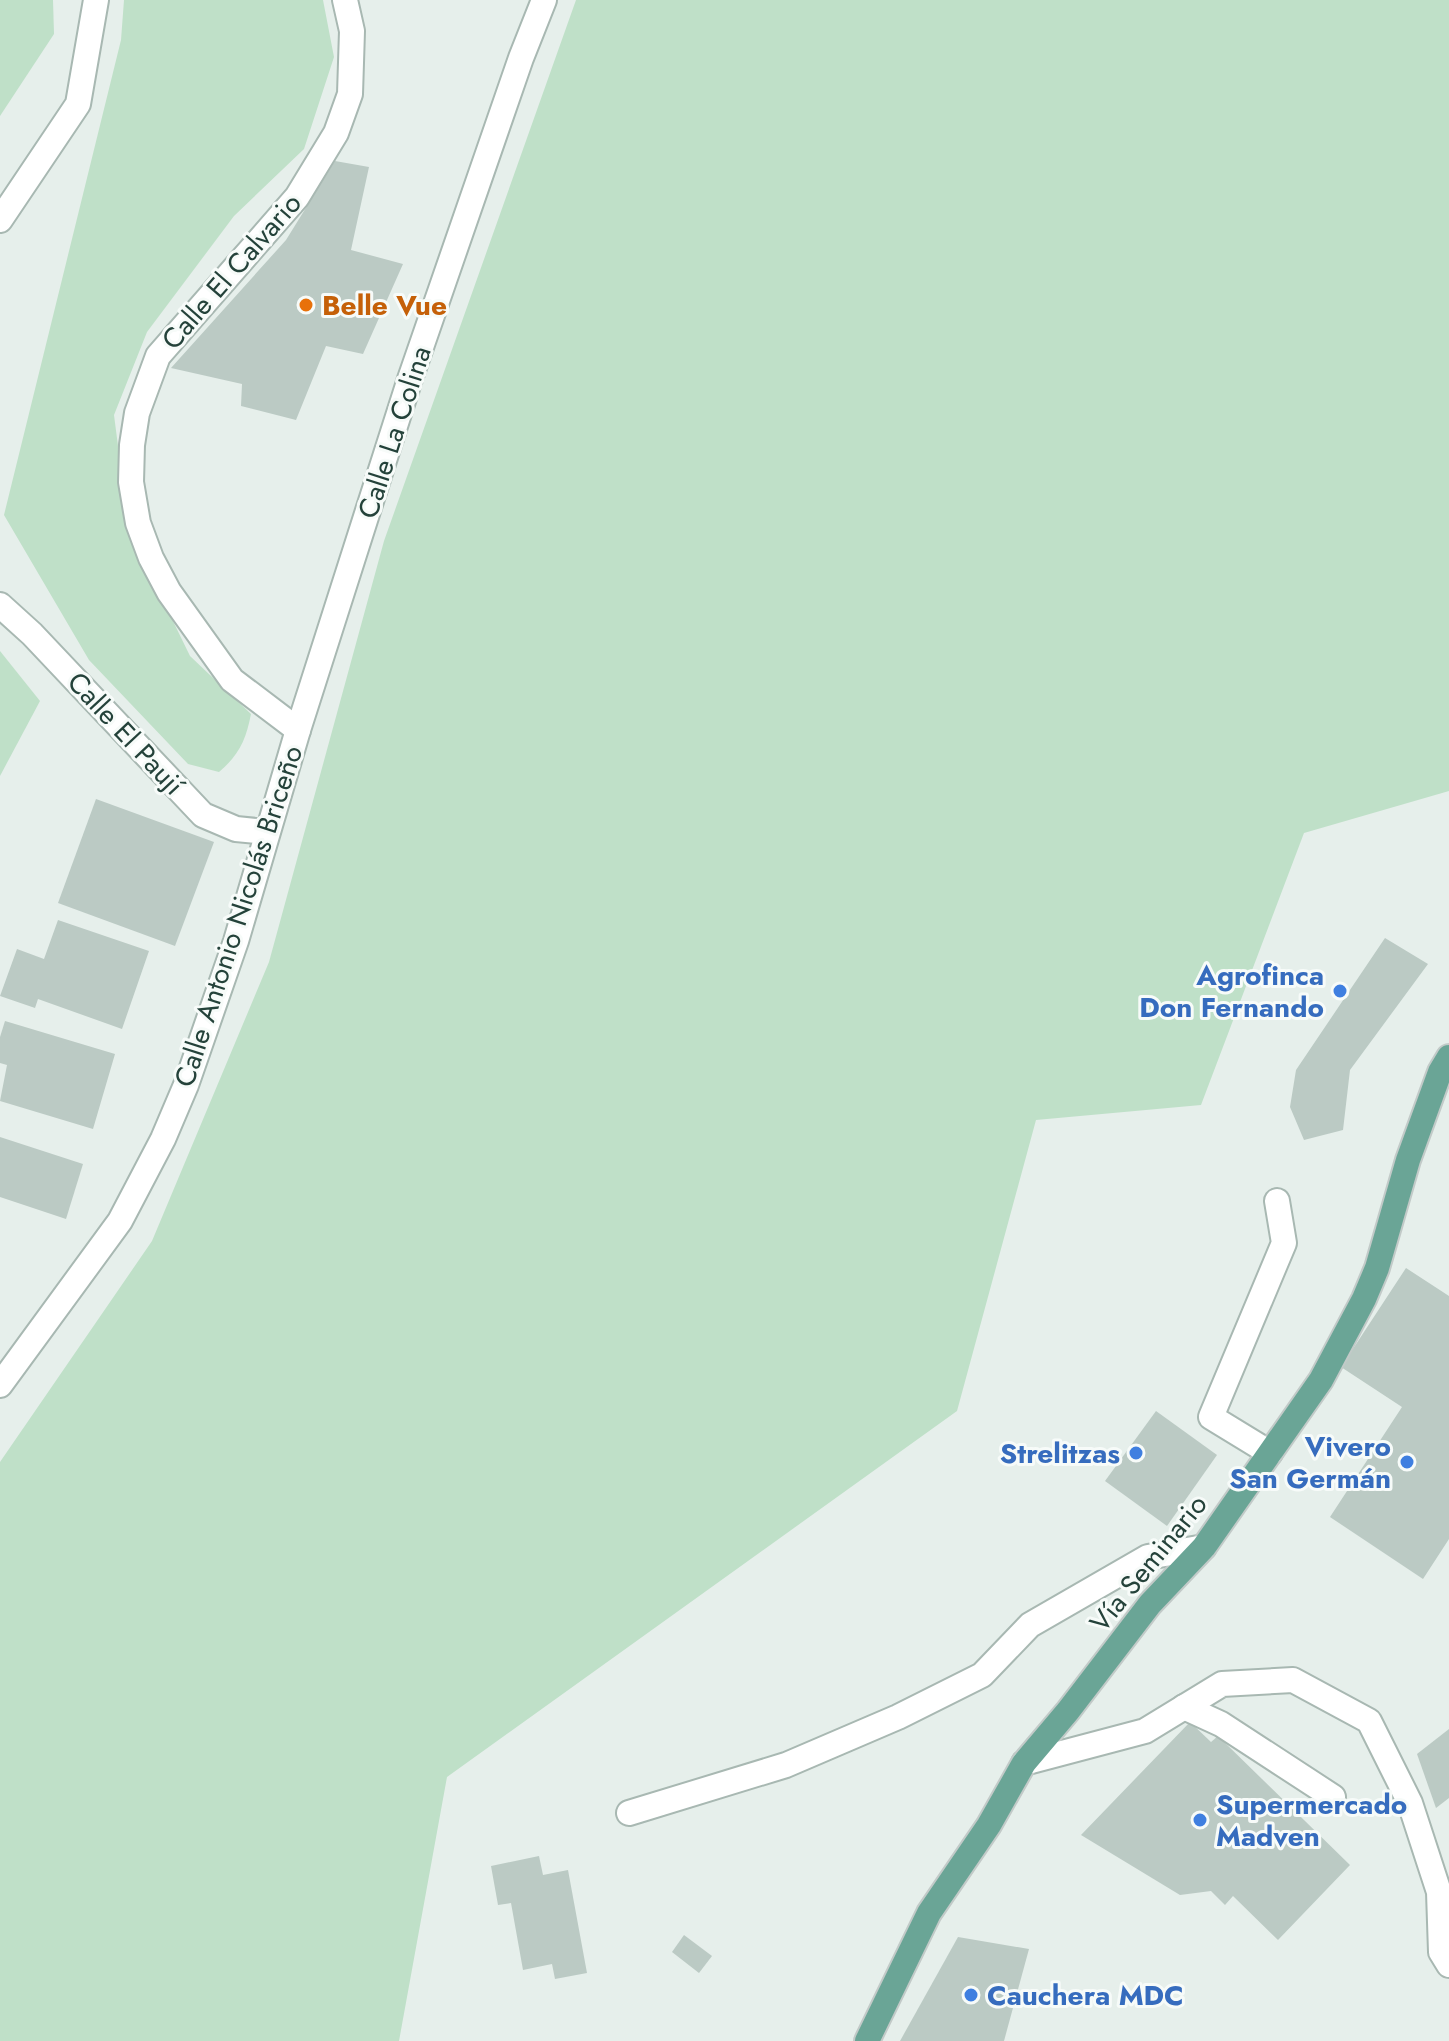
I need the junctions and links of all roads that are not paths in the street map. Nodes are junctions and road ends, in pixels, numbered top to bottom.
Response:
1 (96, 0) edge
2 (345, 0) edge
3 (544, 0) edge
4 (0, 220) edge
5 (0, 605) edge
6 (298, 730) junction
7 (267, 832) junction
8 (1449, 1057) edge
9 (1277, 1201) dead end
10 (0, 1385) edge
11 (1270, 1453) junction
12 (1204, 1547) junction
13 (1184, 1707) junction
14 (1024, 1763) junction
15 (1333, 1797) dead end
16 (629, 1813) dead end
17 (1449, 1965) edge
18 (867, 2041) edge

1 - 4 street
2 - 6 street, Calle El Calvario
3 - 6 street, Calle La Colina
5 - 7 street, Calle El Paují
6 - 7 street, Calle Antonio Nicolás Briceño
7 - 10 street, Calle Antonio Nicolás Briceño
8 - 11 main road, Vía Seminario
9 - 11 street
11 - 12 main road, Vía Seminario
12 - 14 main road, Vía Seminario
12 - 16 street
13 - 14 street
13 - 15 street
13 - 17 street
14 - 18 main road, Vía Seminario

